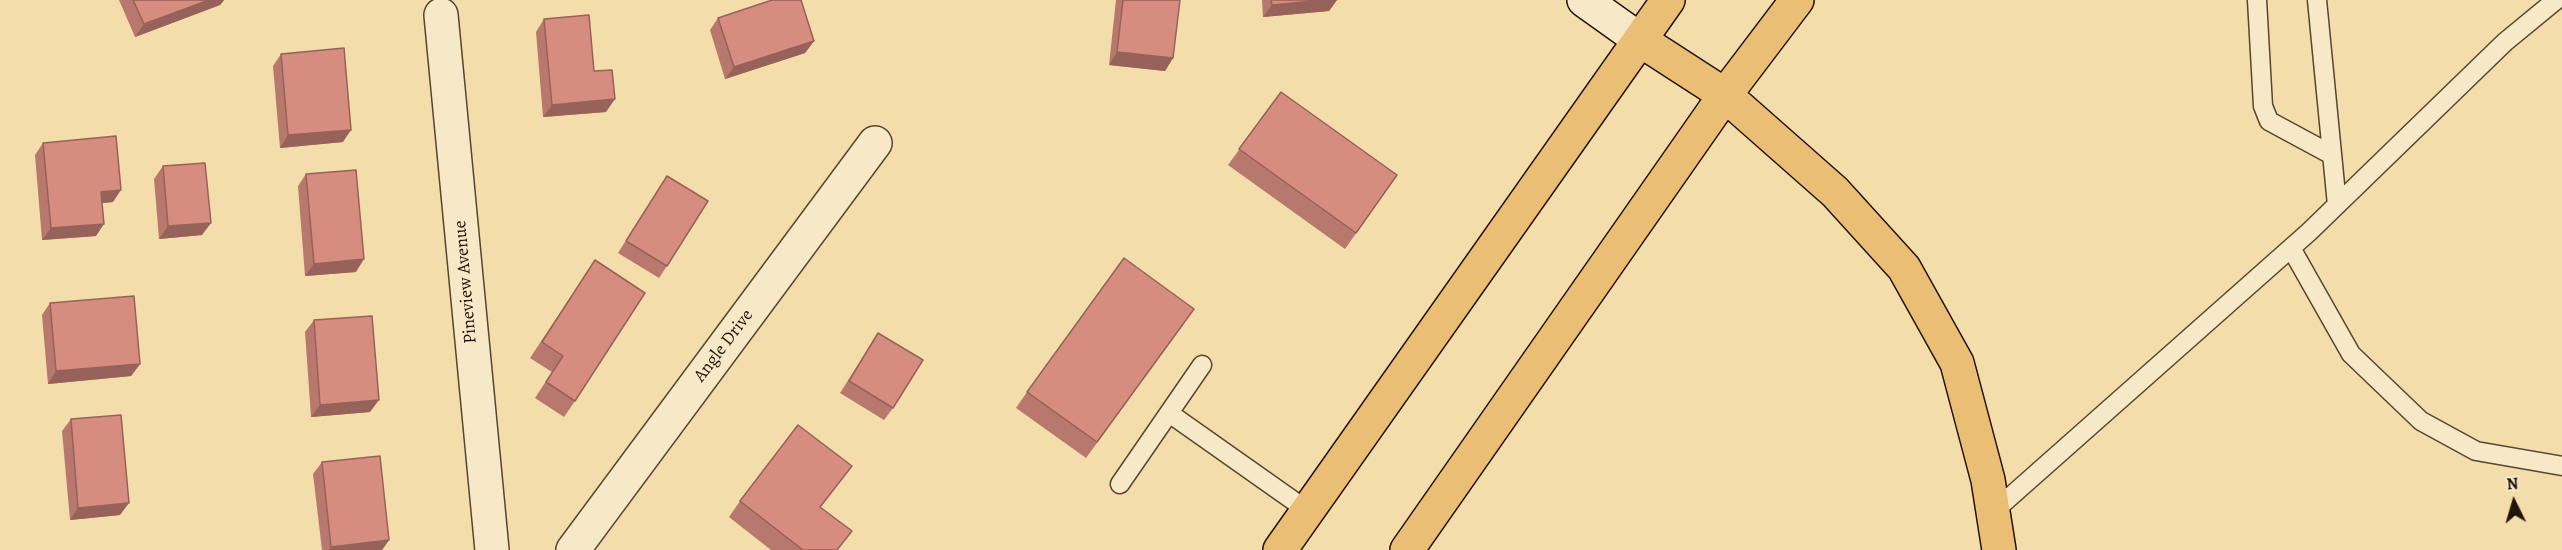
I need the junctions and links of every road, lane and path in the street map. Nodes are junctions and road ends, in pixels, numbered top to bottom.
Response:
1 (1584, 0) edge
2 (1668, 0) edge
3 (1797, 0) edge
4 (2257, 0) edge
5 (2317, 0) edge
6 (2556, 0) edge
7 (441, 15) dead end
8 (1640, 40) junction
9 (1725, 95) junction
10 (875, 143) dead end
11 (2332, 155) junction
12 (2337, 205) junction
13 (2291, 248) junction
14 (1202, 365) dead end
15 (1169, 413) junction
16 (2562, 466) edge
17 (1120, 484) dead end
18 (1308, 511) junction
19 (1993, 512) junction
20 (492, 550) edge
21 (573, 550) edge
22 (1281, 550) edge
23 (1407, 550) edge
24 (1999, 550) edge

1 - 8 street
2 - 8 main road
3 - 9 main road
4 - 11 lane
5 - 11 lane
6 - 12 lane
7 - 20 street, Pineview Avenue
8 - 9 main road
8 - 18 main road
9 - 19 main road
9 - 23 main road
10 - 21 street, Angle Drive
11 - 12 lane
12 - 13 lane
13 - 16 lane
13 - 19 lane
14 - 15 lane
15 - 17 lane
15 - 18 lane
18 - 22 main road
19 - 24 main road

